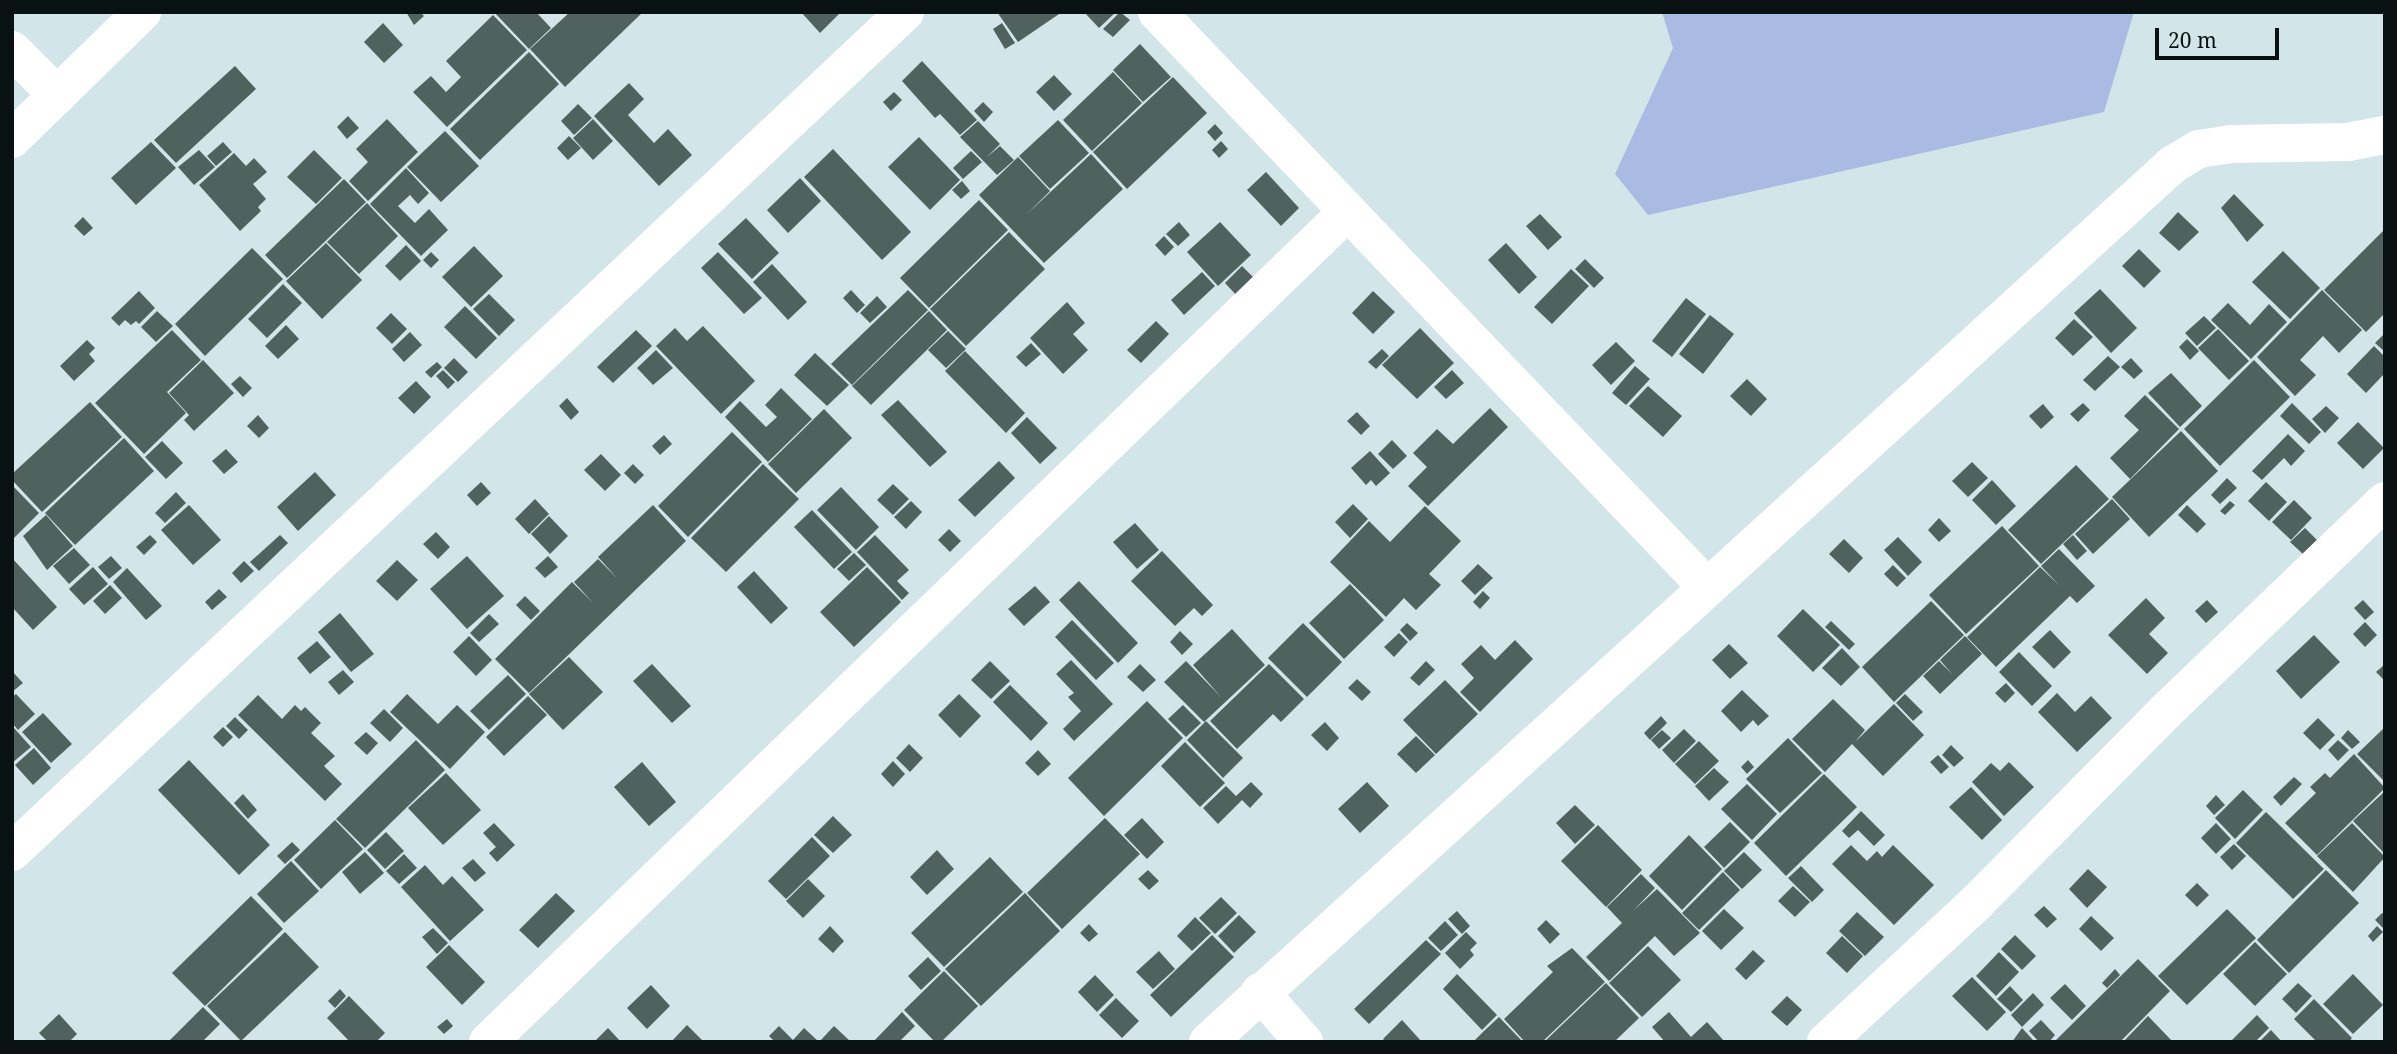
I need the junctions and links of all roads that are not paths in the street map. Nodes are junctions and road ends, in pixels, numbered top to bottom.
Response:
1 (142, 12) edge
2 (905, 12) edge
3 (1157, 12) edge
4 (12, 50) edge
5 (57, 95) junction
6 (2385, 135) edge
7 (12, 139) edge
8 (1345, 214) junction
9 (2385, 501) edge
10 (1706, 586) junction
11 (12, 852) edge
12 (1260, 992) junction
13 (488, 1042) edge
14 (1208, 1042) edge
15 (1304, 1042) edge
16 (1826, 1042) edge

1 - 5 street
2 - 11 street
3 - 8 street
4 - 5 street
5 - 7 street
6 - 10 street
8 - 10 street
8 - 13 street
9 - 16 street
10 - 12 street
12 - 14 street
12 - 15 street

